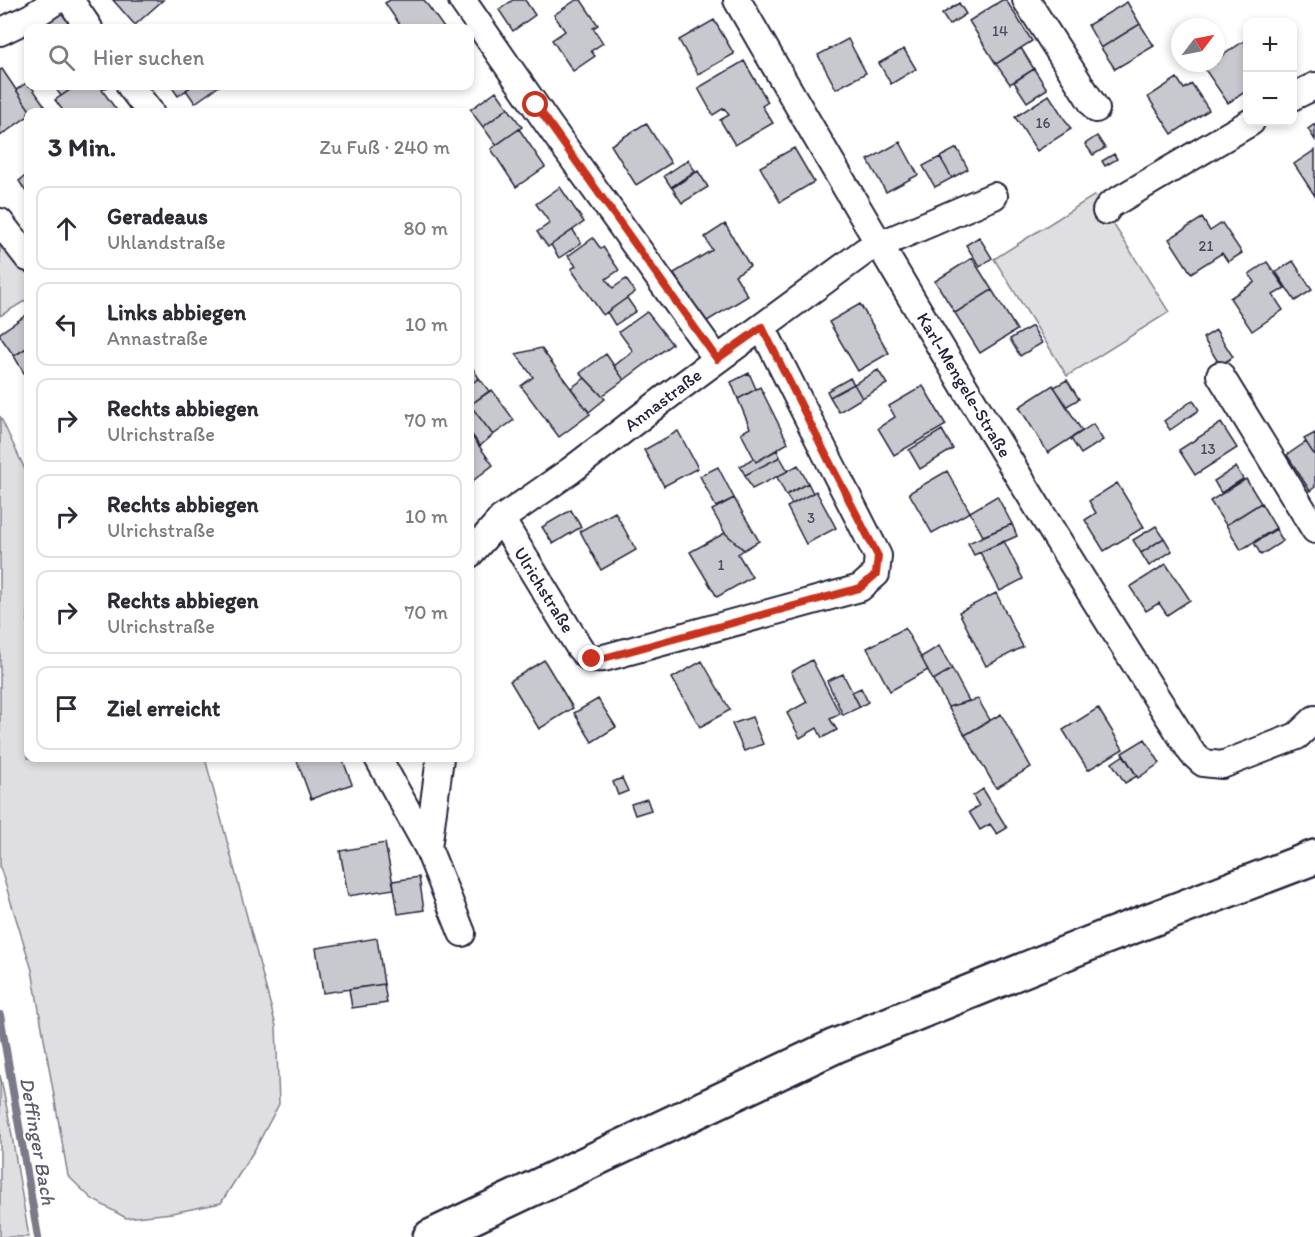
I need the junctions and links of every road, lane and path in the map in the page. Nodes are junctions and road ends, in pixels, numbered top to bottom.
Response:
1 (57, 0) edge
2 (70, 0) edge
3 (462, 0) edge
4 (737, 0) edge
5 (1026, 0) edge
6 (86, 24) edge
7 (0, 32) edge
8 (1315, 86) edge
9 (133, 90) edge
10 (1297, 95) edge
11 (147, 108) edge
12 (1096, 109) dead end
13 (1244, 126) edge
14 (994, 196) dead end
15 (1106, 212) dead end
16 (0, 222) edge
17 (879, 245) junction
18 (24, 253) edge
19 (762, 327) junction
20 (717, 359) junction
21 (1220, 375) dead end
22 (501, 519) junction
23 (1315, 530) edge
24 (474, 549) edge
25 (1315, 719) edge
26 (380, 762) edge
27 (439, 762) edge
28 (428, 848) junction
29 (1315, 857) edge
30 (462, 933) dead end
31 (430, 1237) edge

1 - 7 street
2 - 6 street
3 - 20 street
4 - 17 street, Karl-Mengele-Straße
5 - 12 street
8 - 10 street
9 - 11 street
13 - 15 street
14 - 17 street, Annastraße
16 - 18 street
17 - 19 street, Annastraße
17 - 25 street, Karl-Mengele-Straße
19 - 20 street, Annastraße
19 - 22 street, Ulrichstraße
20 - 22 street, Annastraße
21 - 23 street
22 - 24 street, Annastraße
26 - 28 street
27 - 28 street
28 - 30 street
29 - 31 main road

